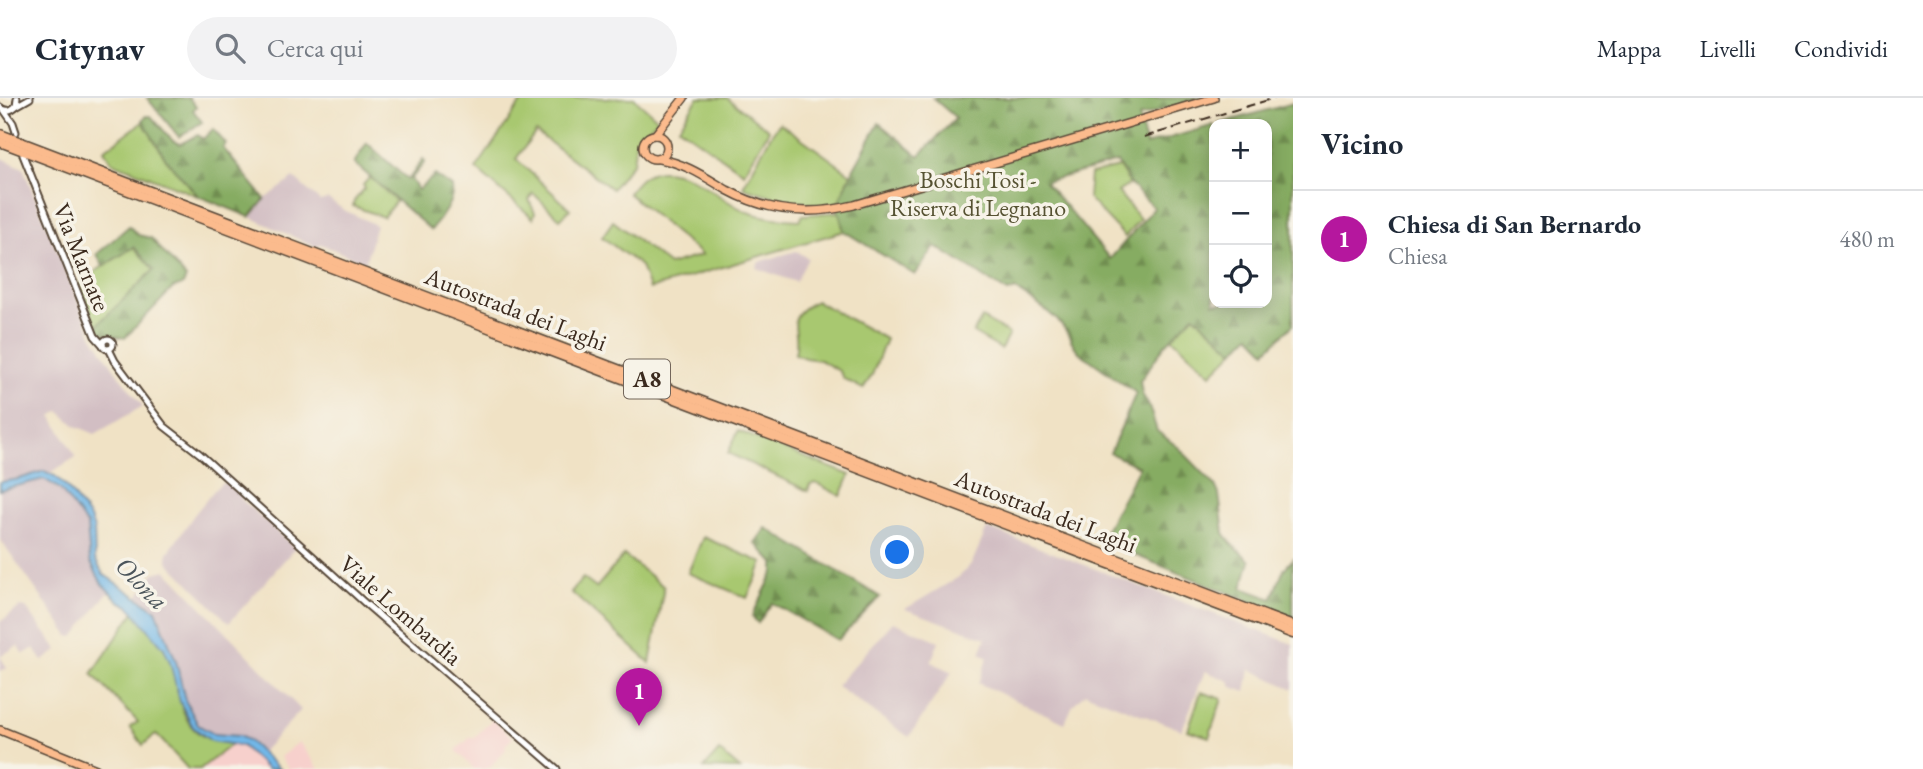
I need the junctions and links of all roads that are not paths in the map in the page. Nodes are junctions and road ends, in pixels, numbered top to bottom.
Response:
1 (20, 98) edge
2 (30, 98) edge
3 (684, 98) edge
4 (1214, 98) edge
5 (16, 107) junction
6 (2, 108) edge
7 (13, 123) junction
8 (16, 132) dead end
9 (0, 134) edge
10 (659, 136) junction
11 (0, 142) edge
12 (667, 146) junction
13 (24, 156) dead end
14 (659, 159) junction
15 (682, 164) junction
16 (223, 476) joint
17 (1293, 626) edge
18 (1293, 635) edge
19 (0, 730) edge
20 (96, 769) edge
21 (557, 769) edge

1 - 5 street
2 - 5 street
3 - 10 main road
4 - 15 main road
5 - 6 street
5 - 7 street
6 - 7 street
7 - 8 street
9 - 17 highway, Autostrada dei Laghi / A8
10 - 12 main road
10 - 14 main road
11 - 18 highway, Autostrada dei Laghi / A8
12 - 14 main road
12 - 15 main road
13 - 16 street, Via Marnate
14 - 15 main road
16 - 21 street, Viale Lombardia
19 - 20 main road

